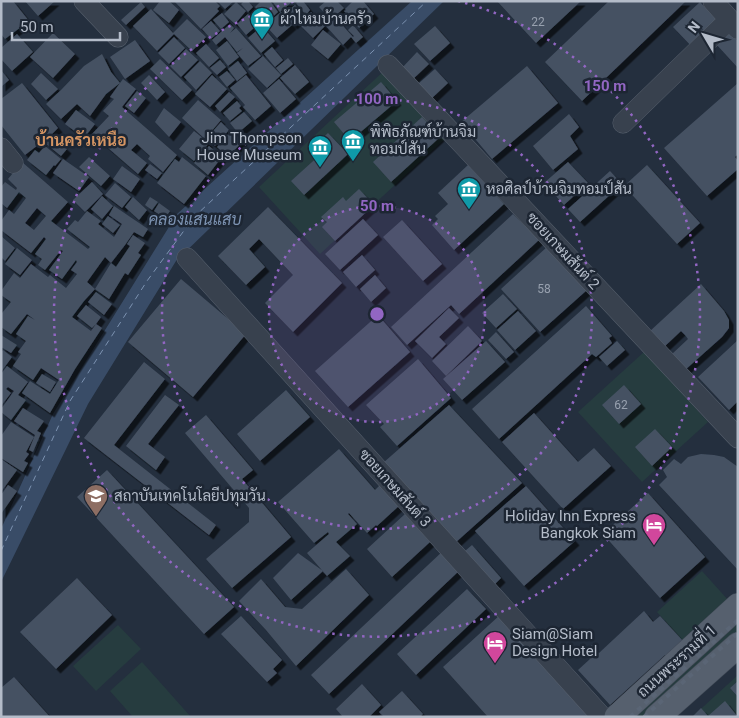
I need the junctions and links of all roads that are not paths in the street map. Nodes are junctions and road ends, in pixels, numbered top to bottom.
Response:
1 (84, 1) edge
2 (713, 1) edge
3 (734, 24) edge
4 (118, 37) dead end
5 (388, 64) dead end
6 (623, 124) dead end
7 (187, 258) dead end
8 (738, 438) edge
9 (738, 606) edge
10 (738, 645) edge
11 (602, 717) edge
12 (617, 717) edge
13 (657, 717) edge

1 - 4 street
2 - 3 street
3 - 6 street
5 - 8 street, ซอยเกษมสันต์ 2
7 - 11 street, ซอยเกษมสันต์ 3
9 - 12 main road, ถนนพระรามที่ 1
10 - 13 main road, ถนนพระรามที่ 1

